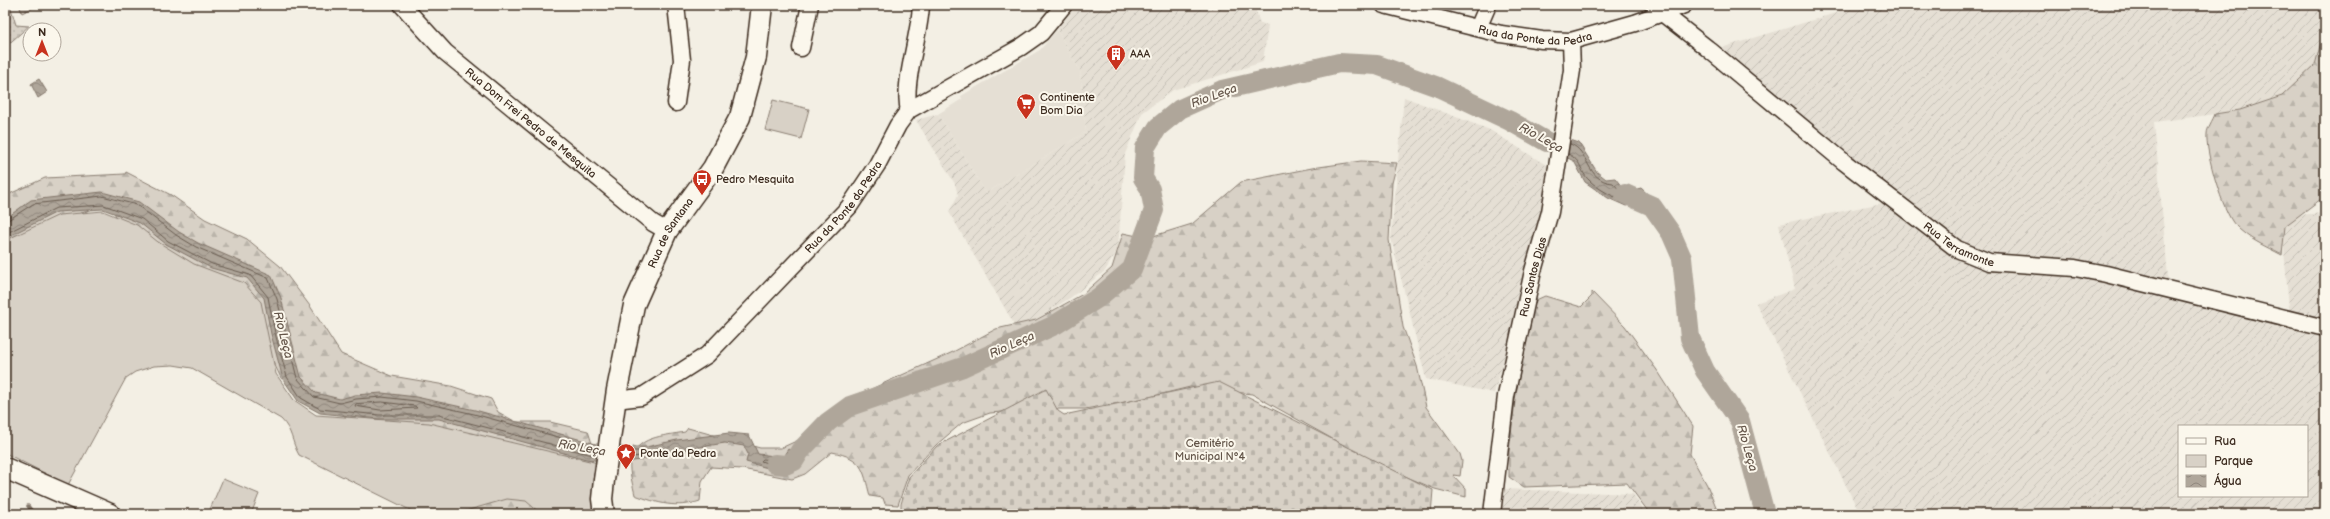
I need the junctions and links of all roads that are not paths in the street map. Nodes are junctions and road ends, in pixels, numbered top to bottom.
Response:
1 (402, 5) edge
2 (676, 5) edge
3 (762, 5) edge
4 (810, 5) edge
5 (921, 5) edge
6 (1064, 5) edge
7 (1384, 5) edge
8 (1488, 5) edge
9 (1684, 5) edge
10 (1658, 9) edge
11 (1478, 28) junction
12 (1571, 41) junction
13 (802, 48) dead end
14 (676, 102) dead end
15 (909, 110) junction
16 (666, 231) junction
17 (2325, 328) edge
18 (615, 400) junction
19 (5, 468) edge
20 (110, 514) edge
21 (604, 514) edge
22 (1492, 514) edge

1 - 16 street, Rua Dom Frei Pedro de Mesquita
2 - 14 street
3 - 16 main road, Rua de Santana
4 - 13 street
5 - 15 street
6 - 15 street, Rua da Ponte da Pedra
7 - 11 street, Rua da Ponte da Pedra
8 - 11 street
9 - 10 street, Rua da Ponte da Pedra
10 - 12 street, Rua da Ponte da Pedra
10 - 17 street, Rua Terramonte
11 - 12 street, Rua da Ponte da Pedra
12 - 22 street, Rua Santos Dias
15 - 18 street, Rua da Ponte da Pedra
16 - 18 main road, Rua de Santana
18 - 21 main road, Rua de Santana
19 - 20 main road

